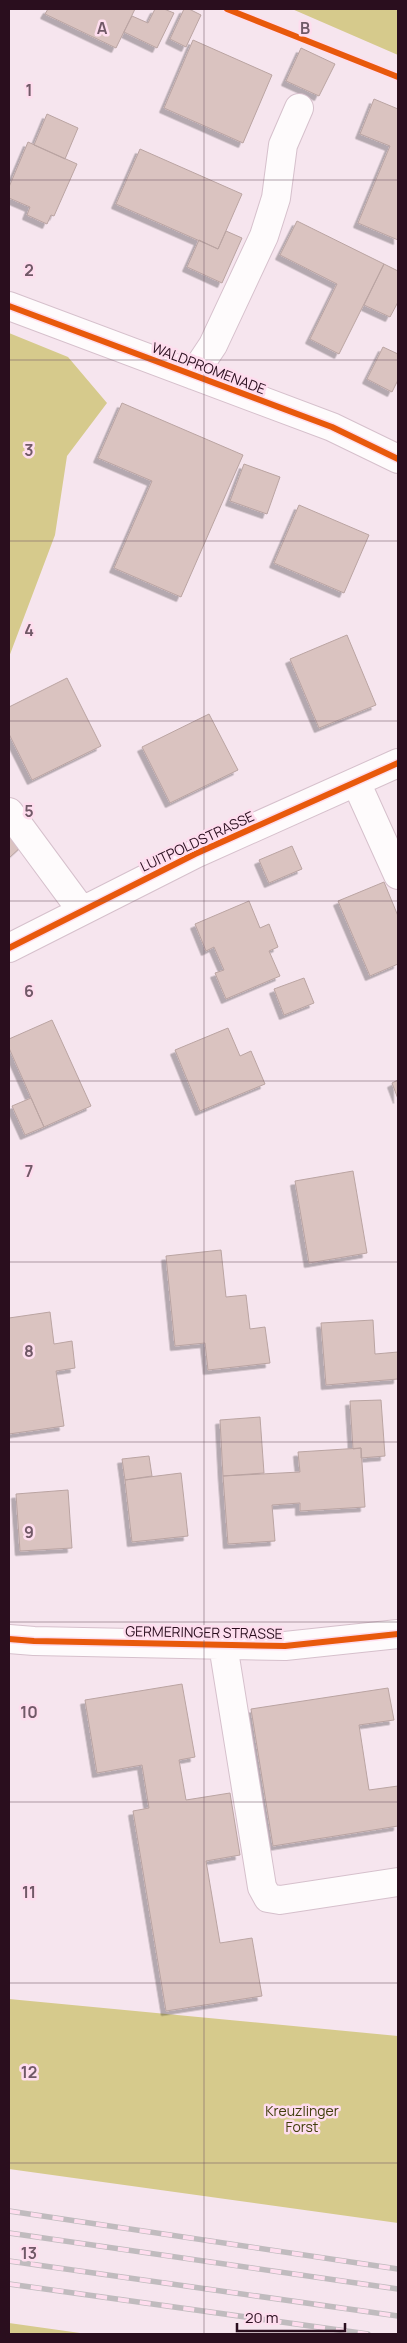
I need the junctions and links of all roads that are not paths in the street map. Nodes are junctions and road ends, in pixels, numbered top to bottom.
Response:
1 (298, 108) dead end
2 (9, 306) edge
3 (193, 375) junction
4 (398, 459) edge
5 (398, 763) edge
6 (356, 782) junction
7 (9, 812) edge
8 (398, 874) edge
9 (82, 911) junction
10 (9, 948) edge
11 (398, 1634) edge
12 (9, 1639) edge
13 (222, 1645) junction
14 (398, 1882) edge

1 - 3 street
2 - 3 street, WALDPROMENADE
3 - 4 street, WALDPROMENADE
5 - 6 street, LUITPOLDSTRASSE
6 - 8 street
6 - 9 street, LUITPOLDSTRASSE
7 - 9 street
9 - 10 street, LUITPOLDSTRASSE
11 - 13 street, GERMERINGER STRASSE
12 - 13 street, GERMERINGER STRASSE
13 - 14 street

